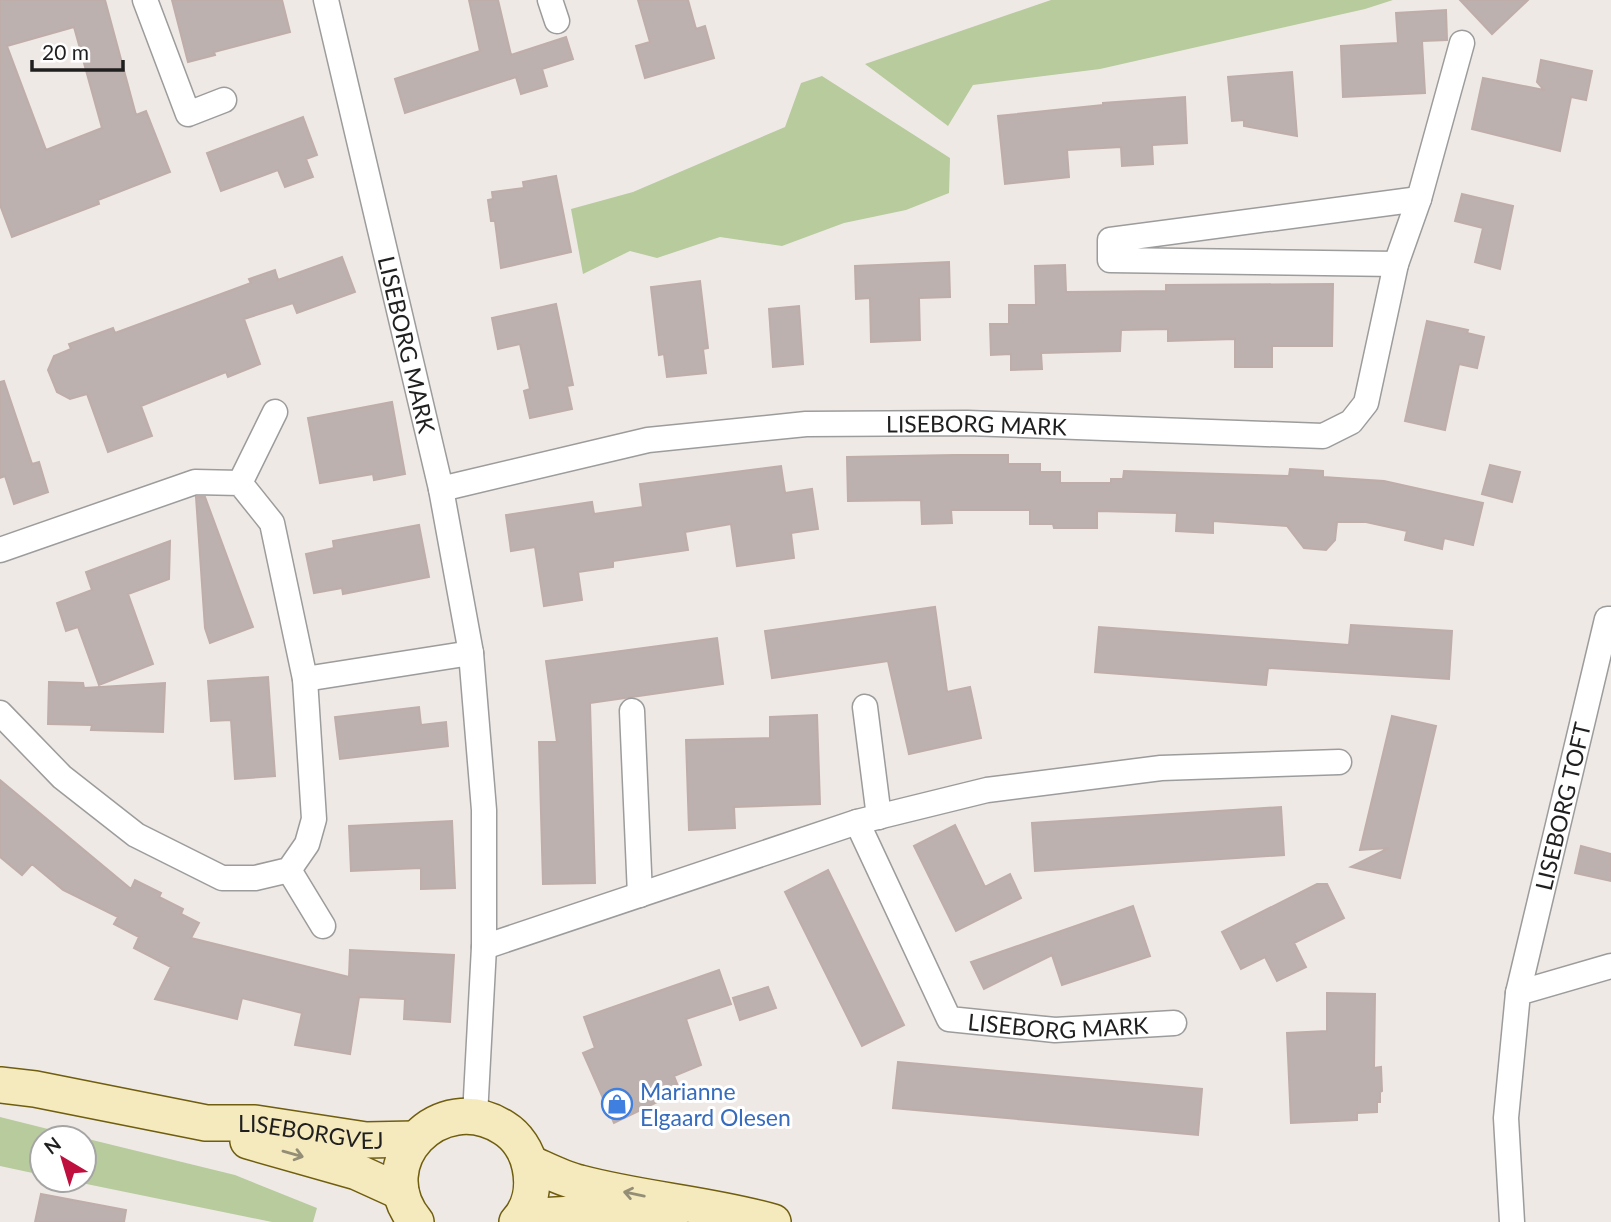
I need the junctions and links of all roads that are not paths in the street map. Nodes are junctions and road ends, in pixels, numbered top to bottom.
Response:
1 (145, 0) edge
2 (326, 0) edge
3 (1462, 43) dead end
4 (224, 100) dead end
5 (1419, 199) junction
6 (1396, 264) junction
7 (275, 412) dead end
8 (240, 483) junction
9 (441, 489) junction
10 (0, 551) edge
11 (1610, 613) edge
12 (471, 653) junction
13 (304, 680) junction
14 (865, 707) dead end
15 (632, 711) dead end
16 (0, 713) edge
17 (1339, 762) dead end
18 (868, 820) junction
19 (289, 870) junction
20 (640, 895) junction
21 (323, 926) dead end
22 (484, 947) junction
23 (1611, 966) edge
24 (1518, 993) junction
25 (1174, 1023) dead end
26 (0, 1085) edge
27 (475, 1115) junction
28 (206, 1123) junction
29 (415, 1139) junction
30 (530, 1163) junction
31 (408, 1207) edge
32 (519, 1219) edge
33 (670, 1222) edge
34 (773, 1222) edge
35 (1512, 1222) edge

1 - 4 street
2 - 9 street, LISEBORG MARK
3 - 5 street, LISEBORG MARK
5 - 6 street, LISEBORG MARK
5 - 6 street
6 - 9 street, LISEBORG MARK
7 - 8 street
8 - 10 street
8 - 13 street
9 - 12 street, LISEBORG MARK
11 - 24 street, LISEBORG TOFT
12 - 13 street
12 - 22 street, LISEBORG MARK
13 - 19 street
14 - 18 street, LISEBORG MARK
15 - 20 street
16 - 19 street
17 - 18 street
18 - 20 street
18 - 25 street, LISEBORG MARK
19 - 21 street
20 - 22 street
22 - 27 street, LISEBORG MARK
23 - 24 street
24 - 35 street, LISEBORG TOFT
26 - 28 street, LISEBORGVEJ
27 - 29 street
27 - 30 street
28 - 29 street, LISEBORGVEJ
28 -> 31 street, LISEBORGVEJ
29 - 31 street
30 - 32 street
34 -> 30 street
32 - 33 street

